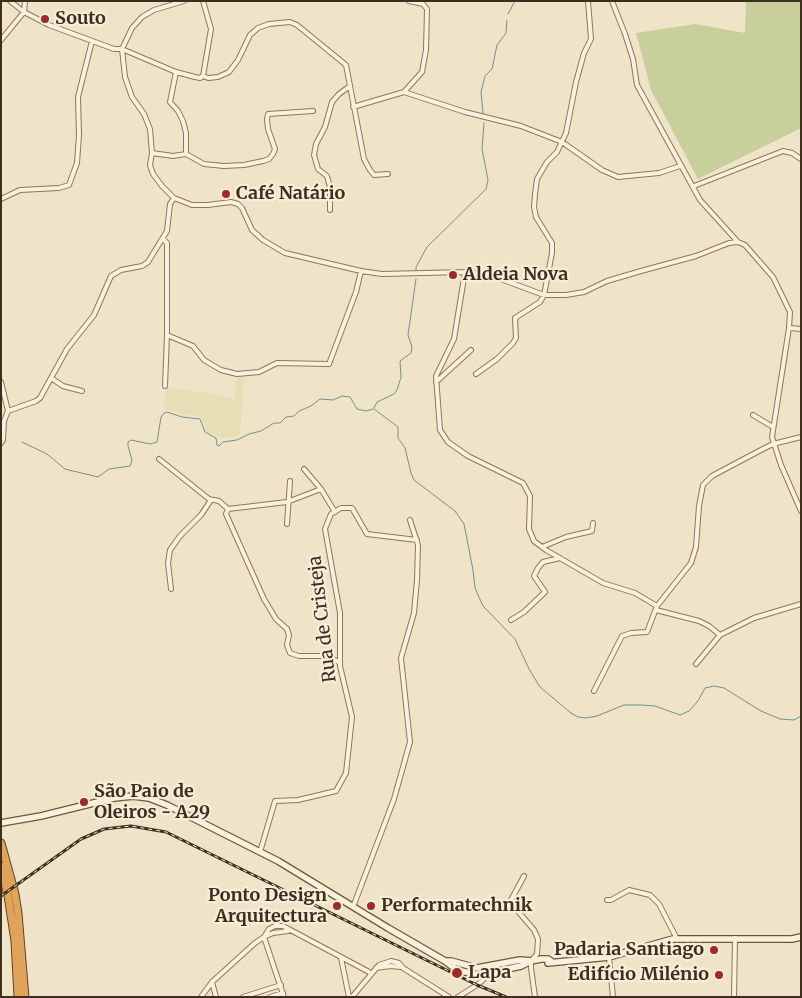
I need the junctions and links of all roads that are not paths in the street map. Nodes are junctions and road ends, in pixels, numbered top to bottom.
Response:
1 (25, 1) edge
2 (184, 1) edge
3 (203, 1) edge
4 (410, 1) edge
5 (588, 1) edge
6 (612, 1) edge
7 (13, 2) edge
8 (24, 12) junction
9 (1, 40) edge
10 (92, 42) junction
11 (122, 49) junction
12 (176, 72) junction
13 (203, 76) junction
14 (350, 86) junction
15 (404, 92) junction
16 (353, 107) junction
17 (313, 111) dead end
18 (562, 142) junction
19 (152, 152) junction
20 (186, 154) junction
21 (801, 159) edge
22 (680, 166) junction
23 (388, 174) dead end
24 (694, 186) junction
25 (174, 198) junction
26 (1, 199) edge
27 (330, 210) dead end
28 (163, 239) junction
29 (738, 242) junction
30 (361, 271) junction
31 (465, 272) junction
32 (544, 296) junction
33 (789, 328) junction
34 (801, 329) edge
35 (168, 335) junction
36 (471, 350) dead end
37 (476, 374) dead end
38 (51, 378) junction
39 (1, 382) edge
40 (436, 382) junction
41 (165, 386) dead end
42 (82, 391) dead end
43 (8, 411) junction
44 (753, 415) dead end
45 (773, 427) junction
46 (801, 437) edge
47 (1, 443) edge
48 (773, 444) junction
49 (159, 459) dead end
50 (304, 469) dead end
51 (290, 481) dead end
52 (321, 489) junction
53 (211, 500) junction
54 (289, 501) junction
55 (228, 509) junction
56 (801, 511) edge
57 (335, 512) junction
58 (410, 520) dead end
59 (593, 523) dead end
60 (286, 524) dead end
61 (417, 540) junction
62 (542, 547) junction
63 (560, 558) junction
64 (171, 589) dead end
65 (801, 604) edge
66 (656, 608) junction
67 (511, 620) dead end
68 (720, 635) junction
69 (340, 662) junction
70 (696, 664) dead end
71 (594, 690) dead end
72 (1, 823) edge
73 (1, 843) edge
74 (260, 852) junction
75 (1, 866) edge
76 (524, 876) dead end
77 (607, 900) dead end
78 (353, 907) junction
79 (264, 937) junction
80 (801, 937) edge
81 (735, 938) junction
82 (677, 939) junction
83 (610, 957) junction
84 (341, 958) junction
85 (531, 961) junction
86 (486, 971) junction
87 (371, 973) junction
88 (212, 982) junction
89 (281, 985) junction
90 (202, 995) edge
91 (283, 995) edge
92 (216, 996) edge
93 (18, 997) edge
94 (25, 997) edge
95 (243, 997) edge
96 (270, 997) edge
97 (351, 997) edge
98 (449, 997) edge
99 (458, 997) edge
100 (535, 997) edge
101 (614, 997) edge
102 (734, 997) edge

1 - 8 street
2 - 11 street
3 - 13 street
4 - 15 street
5 - 18 street
6 - 22 street
7 - 8 street
8 - 9 street
8 - 10 street
10 - 11 street
10 - 26 street
11 - 12 street
11 - 19 street
12 - 13 street
12 - 20 street
13 - 14 street
14 - 16 street
14 - 27 street
15 - 16 street
15 - 18 street
16 - 23 street
17 - 20 street
18 - 22 street
18 - 32 street
19 - 20 street
19 - 25 street
21 - 24 street
22 - 24 street
24 - 29 street
25 - 28 street
25 - 30 street
28 - 35 street
28 - 38 street
29 - 32 street
29 - 33 street
30 - 31 street
30 - 35 street
31 - 32 street
31 - 40 street
32 - 37 street
33 - 34 street
33 - 45 street
35 - 41 street
36 - 40 street
38 - 42 street
38 - 43 street
39 - 43 street
40 - 62 street
43 - 47 street
44 - 45 street
45 - 48 street
46 - 48 street
48 - 56 street
48 - 66 street
49 - 53 street
50 - 52 street
51 - 54 street
52 - 54 street
52 - 57 street
53 - 55 street
53 - 64 street
54 - 55 street
54 - 60 street
55 - 69 street
57 - 61 street
57 - 69 street, Rua de Cristeja
58 - 61 street
59 - 62 street
61 - 78 street
62 - 63 street
63 - 66 street
63 - 67 street
65 - 68 street
66 - 68 street
66 - 71 street
68 - 70 street
69 - 74 street, Rua de Cristeja
72 - 74 main road
73 - 94 highway
74 - 78 main road
75 - 93 highway
76 - 85 street
77 - 82 street
78 - 86 main road
79 - 84 street
79 - 88 street
79 - 89 street
80 - 81 main road
81 - 82 main road
81 - 102 street
82 - 83 main road
83 - 85 main road
83 - 101 street
84 - 87 street
84 - 97 street
85 - 86 main road
85 - 100 street
86 - 99 street
87 - 97 street
87 - 98 street
88 - 90 street
88 - 92 street
89 - 91 street
89 - 95 street
90 - 92 street
91 - 96 street

